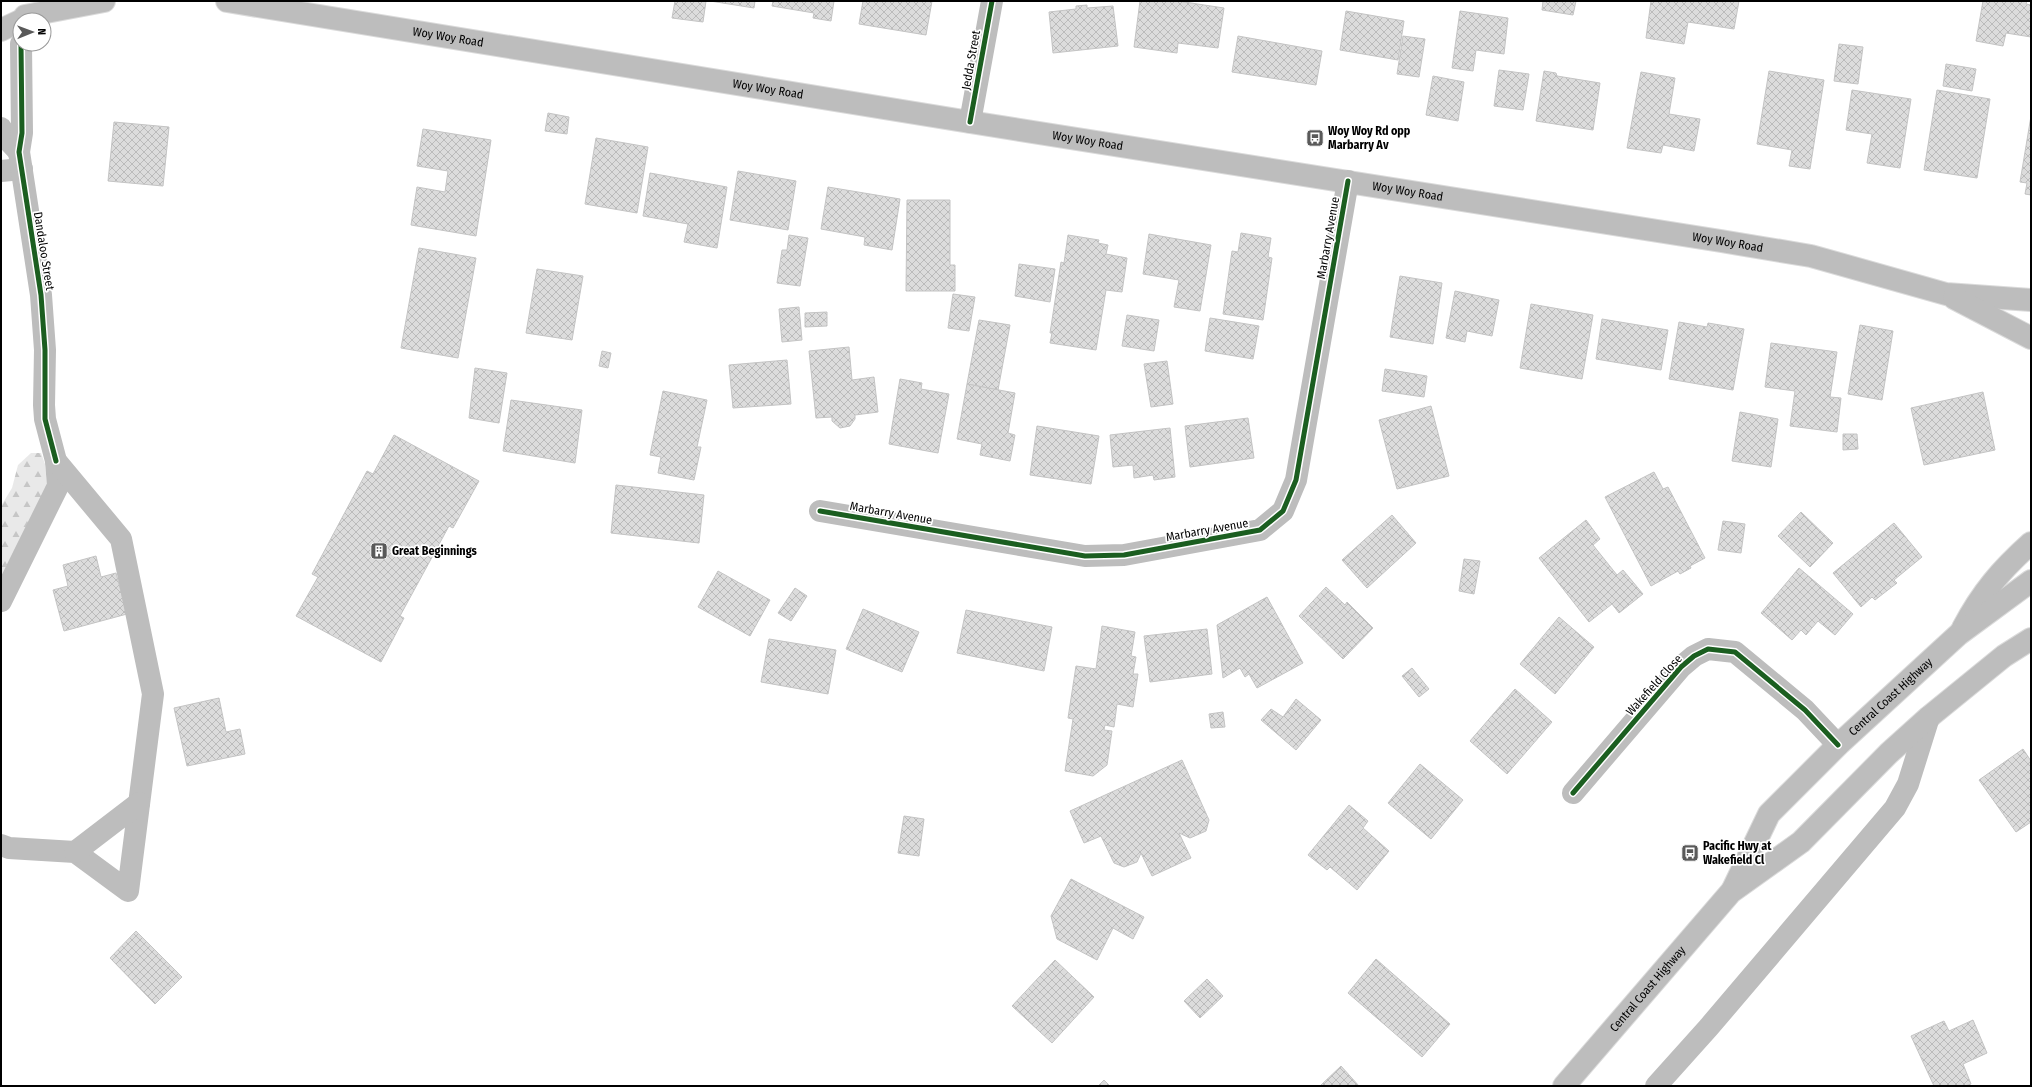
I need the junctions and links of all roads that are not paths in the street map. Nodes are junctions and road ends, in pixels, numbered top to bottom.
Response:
1 (104, 1) edge
2 (227, 1) edge
3 (992, 1) edge
4 (46, 12) edge
5 (12, 24) edge
6 (1, 30) edge
7 (21, 52) edge
8 (970, 122) junction
9 (1, 128) edge
10 (14, 164) edge
11 (1348, 181) junction
12 (1946, 294) junction
13 (2031, 300) edge
14 (2031, 338) edge
15 (56, 461) junction
16 (820, 512) dead end
17 (2031, 543) edge
18 (2031, 581) edge
19 (1, 601) edge
20 (1959, 634) junction
21 (2031, 639) edge
22 (1929, 717) junction
23 (1838, 745) junction
24 (1573, 793) dead end
25 (139, 803) junction
26 (1, 845) edge
27 (76, 852) junction
28 (1731, 892) junction
29 (1564, 1086) edge
30 (1656, 1086) edge

1 - 4 main road
2 - 8 main road, Woy Woy Road
3 - 8 main road, Jedda Street
5 - 6 main road
7 - 10 main road, Dandaloo Street
8 - 11 main road, Woy Woy Road
9 - 10 main road
10 - 15 main road, Dandaloo Street
11 - 12 main road, Woy Woy Road
11 - 16 main road, Marbarry Avenue
12 - 13 main road, Woy Woy Road
12 - 14 main road, Woy Woy Road
15 - 19 main road, Dandaloo Street
15 - 25 main road
17 - 20 main road
18 - 20 main road, Central Coast Highway
20 - 23 main road, Central Coast Highway
21 - 22 main road, Central Coast Highway
22 - 28 main road, Central Coast Highway
22 - 30 main road
23 - 24 main road, Wakefield Close
23 - 28 main road, Central Coast Highway
25 - 27 main road
25 - 27 main road
26 - 27 main road
28 - 29 main road, Central Coast Highway

